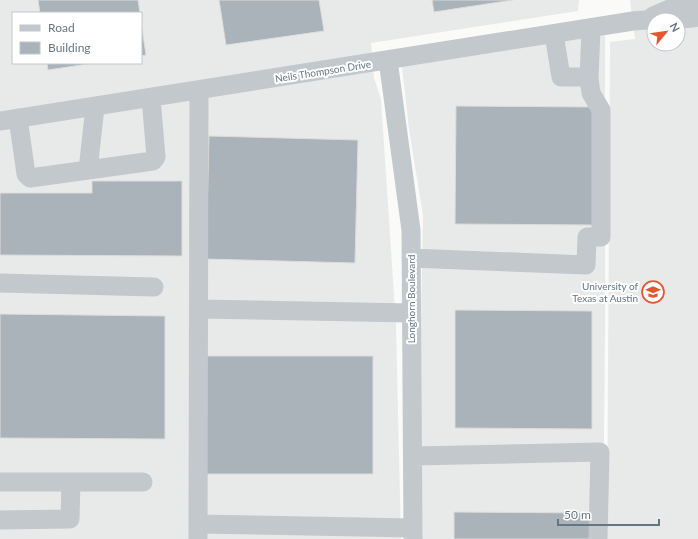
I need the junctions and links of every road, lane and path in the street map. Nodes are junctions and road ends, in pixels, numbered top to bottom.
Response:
1 (694, 0) edge
2 (663, 12) edge
3 (698, 17) edge
4 (646, 19) edge
5 (686, 19) edge
6 (591, 28) junction
7 (554, 34) junction
8 (388, 60) junction
9 (589, 77) junction
10 (199, 91) junction
11 (151, 98) junction
12 (95, 107) junction
13 (9, 120) edge
14 (88, 170) junction
15 (411, 258) junction
16 (0, 283) edge
17 (154, 287) dead end
18 (198, 309) junction
19 (412, 313) junction
20 (413, 456) junction
21 (0, 482) edge
22 (71, 482) junction
23 (143, 482) dead end
24 (0, 520) edge
25 (198, 531) edge
26 (413, 533) edge
27 (598, 539) edge

1 - 2 street, Neils Thompson Drive
3 - 5 street, Neils Thompson Drive
4 - 6 street, Neils Thompson Drive
6 - 7 street, Neils Thompson Drive
6 - 9 street
7 - 8 street, Neils Thompson Drive
7 - 9 street
8 - 10 street, Neils Thompson Drive
8 - 15 street, Longhorn Boulevard
9 - 15 street
10 - 11 street, Neils Thompson Drive
10 - 18 street
11 - 12 street, Neils Thompson Drive
11 - 14 street
12 - 13 street, Neils Thompson Drive
12 - 14 street
13 - 14 street
15 - 19 street, Longhorn Boulevard
16 - 17 street
18 - 19 street
18 - 25 street
19 - 20 street, Longhorn Boulevard
20 - 26 street, Longhorn Boulevard
20 - 27 street
21 - 22 street
22 - 23 street
22 - 24 street
25 - 26 street

